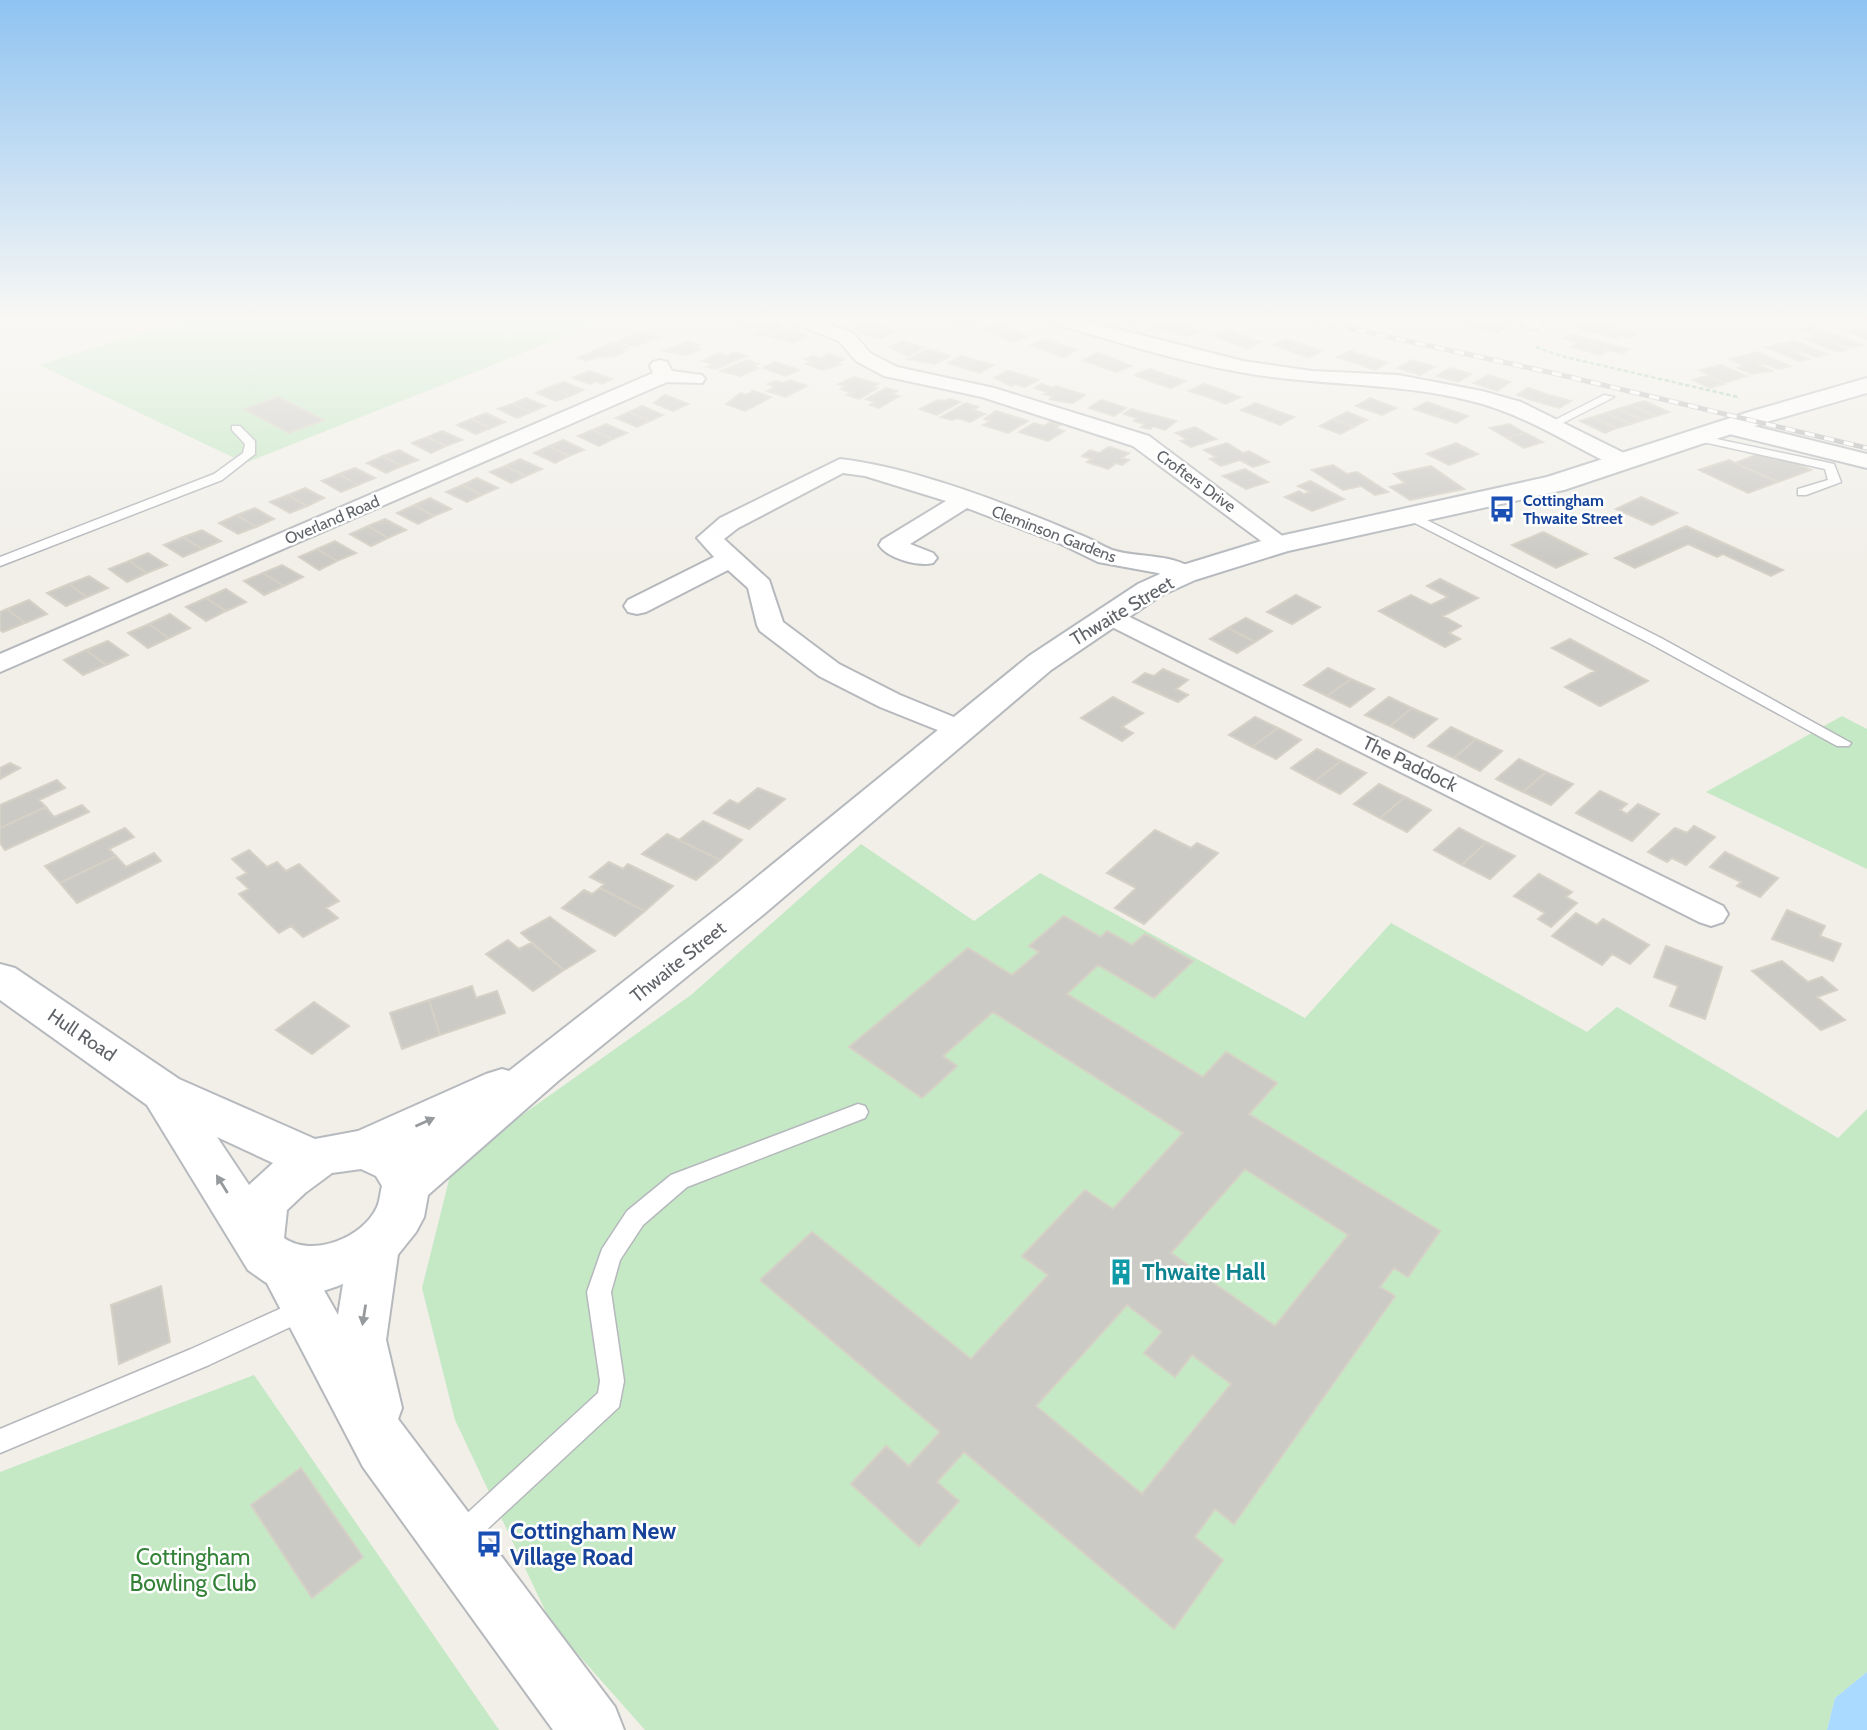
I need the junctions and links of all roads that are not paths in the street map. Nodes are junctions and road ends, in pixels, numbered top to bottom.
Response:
1 (602, 398) edge
2 (1005, 398) edge
3 (1484, 398) edge
4 (1607, 398) edge
5 (1823, 398) edge
6 (1551, 425) junction
7 (1729, 427) junction
8 (236, 428) dead end
9 (1698, 438) junction
10 (1867, 461) edge
11 (1624, 462) junction
12 (1802, 492) dead end
13 (965, 499) junction
14 (1409, 515) junction
15 (1281, 544) junction
16 (924, 558) dead end
17 (729, 559) junction
18 (0, 562) edge
19 (1184, 574) junction
20 (636, 604) dead end
21 (1109, 615) junction
22 (0, 664) edge
23 (960, 730) junction
24 (1843, 743) dead end
25 (1710, 914) dead end
26 (0, 979) edge
27 (542, 1069) junction
28 (163, 1091) junction
29 (858, 1112) dead end
30 (363, 1150) junction
31 (312, 1159) junction
32 (406, 1185) junction
33 (374, 1247) junction
34 (282, 1272) junction
35 (0, 1441) edge
36 (383, 1448) junction
37 (454, 1543) junction
38 (592, 1730) edge

1 - 22 street, Overland Road
2 - 15 street, Crofters Drive
3 - 6 street
4 - 6 lane
5 - 7 main road, Thwaite Street
6 - 11 street
7 - 9 main road, Thwaite Street
7 - 10 street
8 - 18 lane
9 - 11 main road, Thwaite Street
9 - 12 lane
11 - 14 main road, Thwaite Street
13 - 16 street
13 - 17 street, Cleminson Gardens
13 - 19 street, Cleminson Gardens
14 - 15 main road, Thwaite Street
14 - 24 lane
15 - 19 main road, Thwaite Street
17 - 20 street
17 - 23 street, Cleminson Gardens
19 - 21 main road, Thwaite Street
21 - 23 main road, Thwaite Street
21 - 25 street, The Paddock
23 - 27 main road, Thwaite Street
26 - 28 main road, Hull Road
30 -> 27 main road, Thwaite Street
27 - 32 main road, Thwaite Street
28 - 31 main road, Hull Road
34 -> 28 main road, Hull Road
29 - 37 lane
30 - 31 main road
30 - 32 main road
31 - 34 main road
32 - 33 main road
33 - 34 main road
33 -> 36 main road
34 - 35 lane
34 - 36 main road, Hull Road
36 - 37 main road, Hull Road
37 - 38 main road, Hull Road

